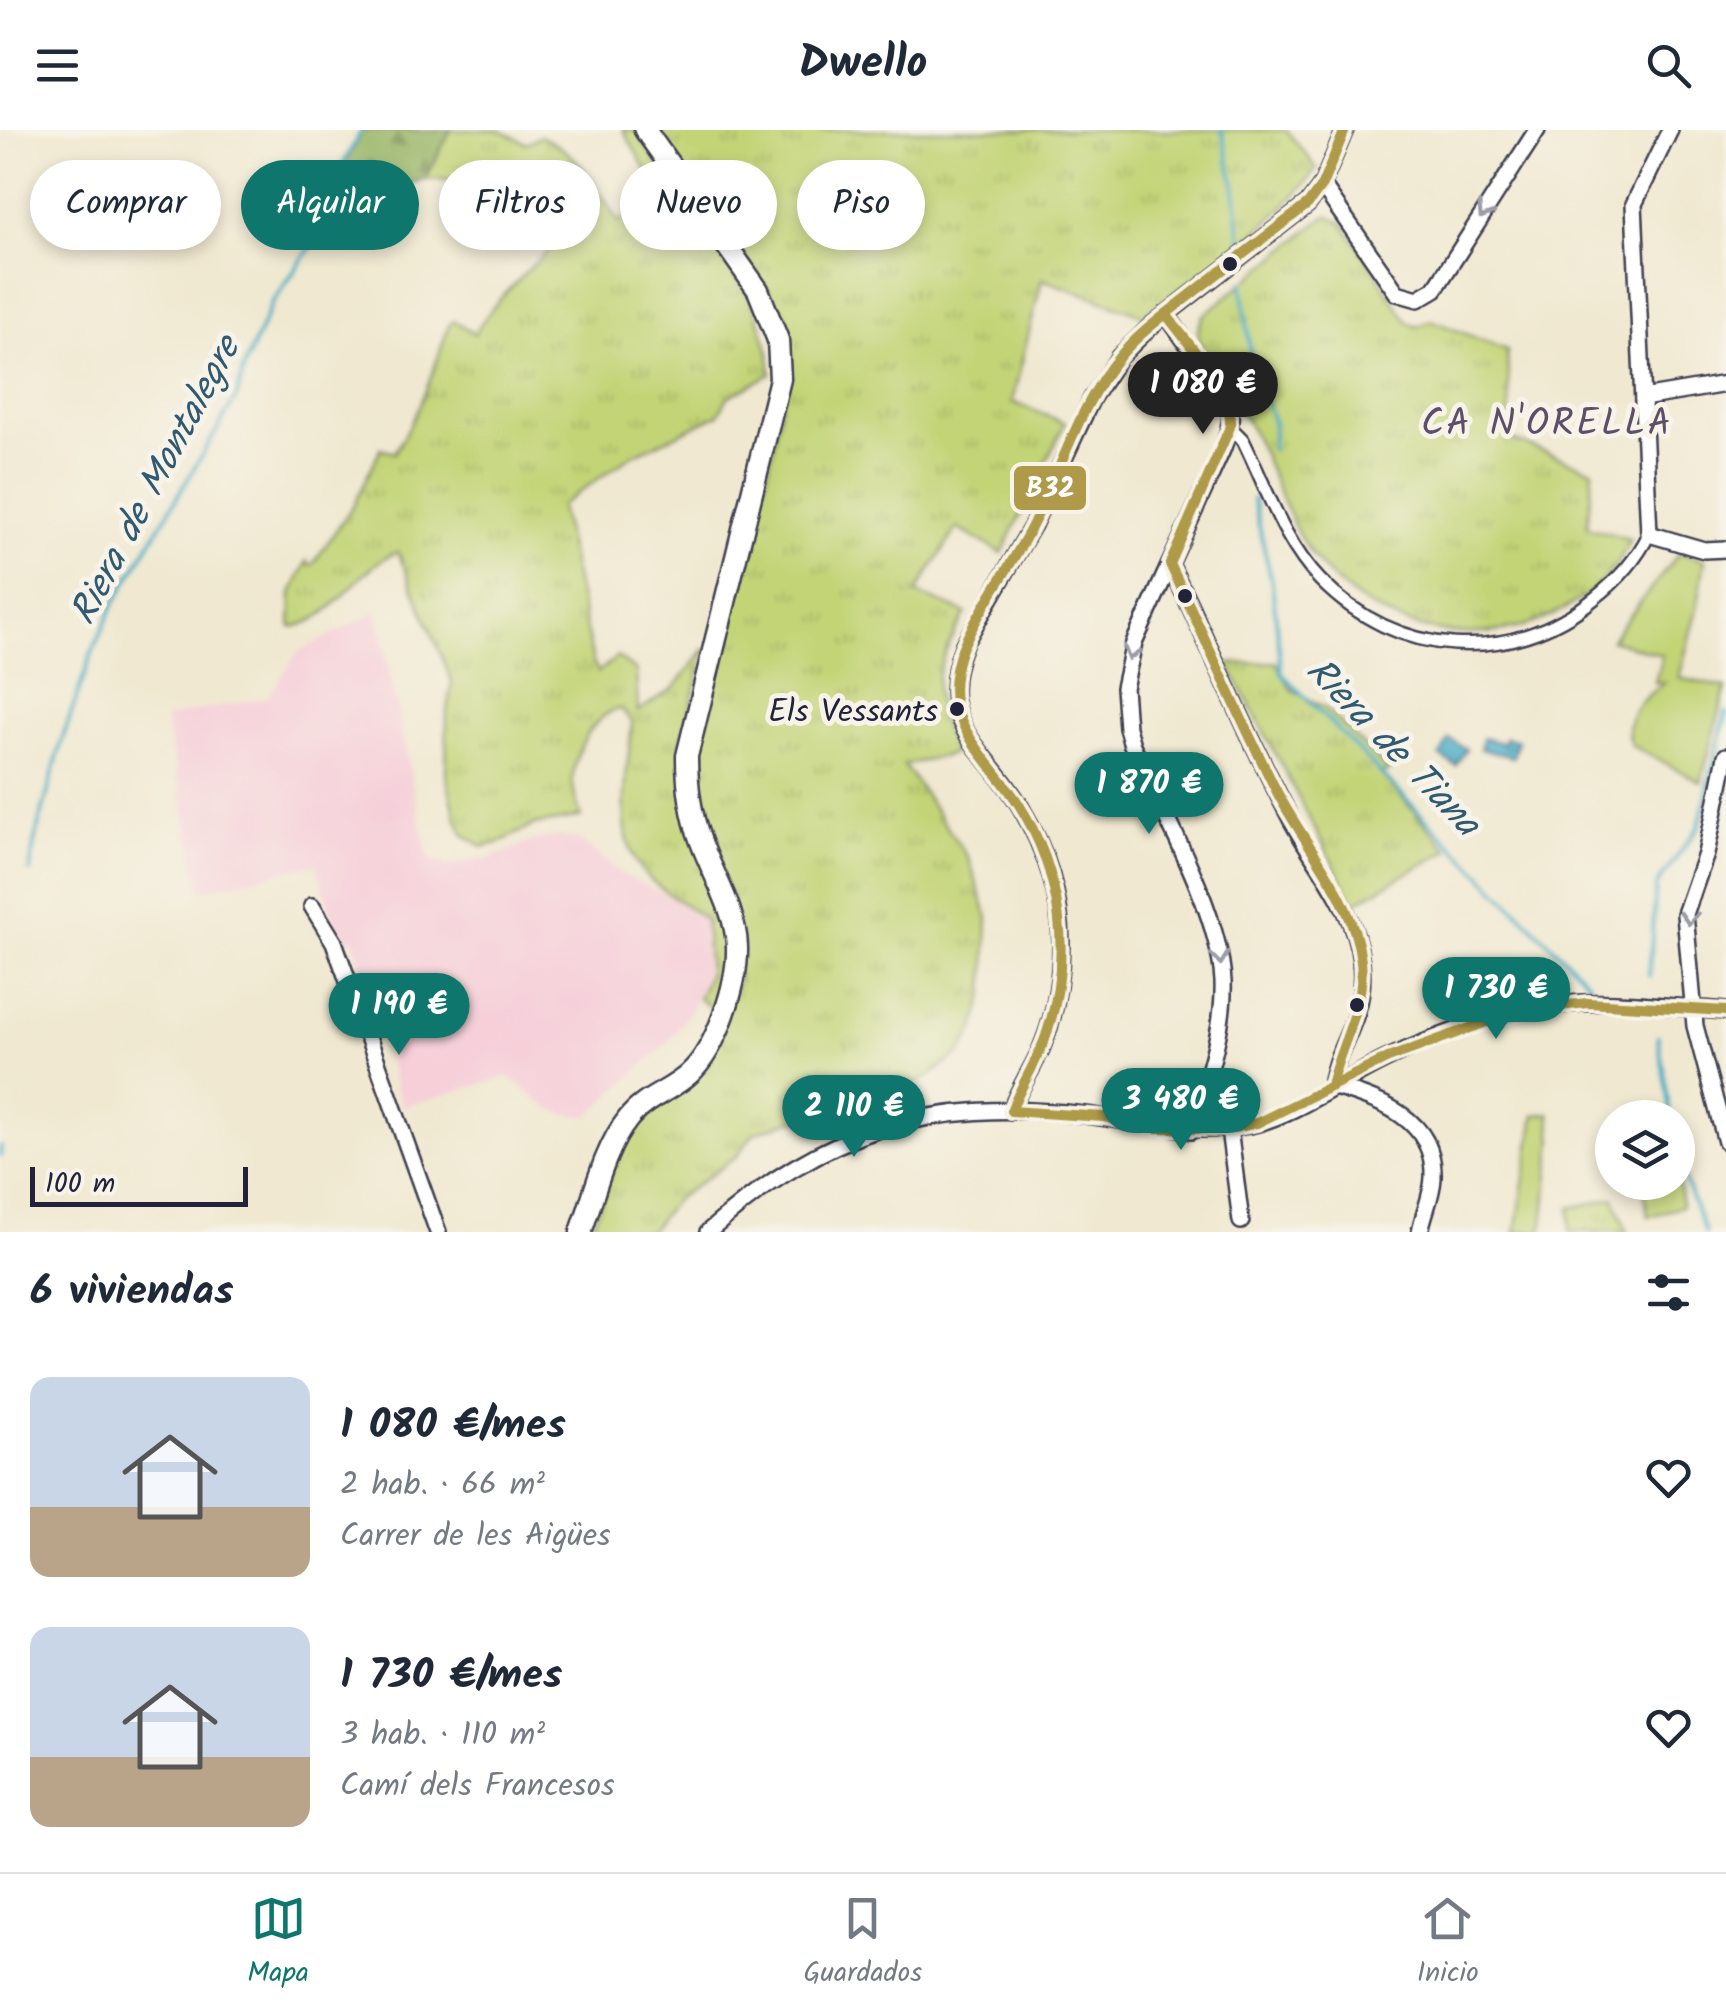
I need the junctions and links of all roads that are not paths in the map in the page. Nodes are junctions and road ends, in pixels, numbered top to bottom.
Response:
1 (645, 130) edge
2 (1345, 130) edge
3 (1536, 130) edge
4 (1670, 130) edge
5 (1322, 185) junction
6 (1166, 314) junction
7 (1726, 384) edge
8 (1643, 398) junction
9 (1230, 427) junction
10 (1648, 534) junction
11 (1726, 549) edge
12 (1170, 564) junction
13 (1726, 756) edge
14 (312, 906) dead end
15 (1694, 1009) junction
16 (1726, 1012) edge
17 (1332, 1086) junction
18 (1372, 1099) junction
19 (1308, 1100) junction
20 (1010, 1111) junction
21 (1229, 1128) junction
22 (1192, 1131) junction
23 (1726, 1142) edge
24 (1240, 1221) dead end
25 (438, 1232) edge
26 (581, 1232) edge
27 (708, 1232) edge
28 (1420, 1232) edge

1 - 26 street
2 - 5 street
3 -> 5 street
4 - 8 street
5 - 6 street
6 - 9 street
6 - 20 street
7 - 8 street
8 - 10 street
9 - 10 street
9 - 12 street
10 - 11 street
12 - 17 street
12 -> 22 street
13 -> 15 street
14 - 25 street
15 - 16 street
15 - 17 street
15 - 23 street
17 - 18 street
17 - 19 street
18 - 19 street
18 - 28 street
19 - 21 street
20 - 22 street
20 - 27 street
21 - 22 street
21 - 24 street

